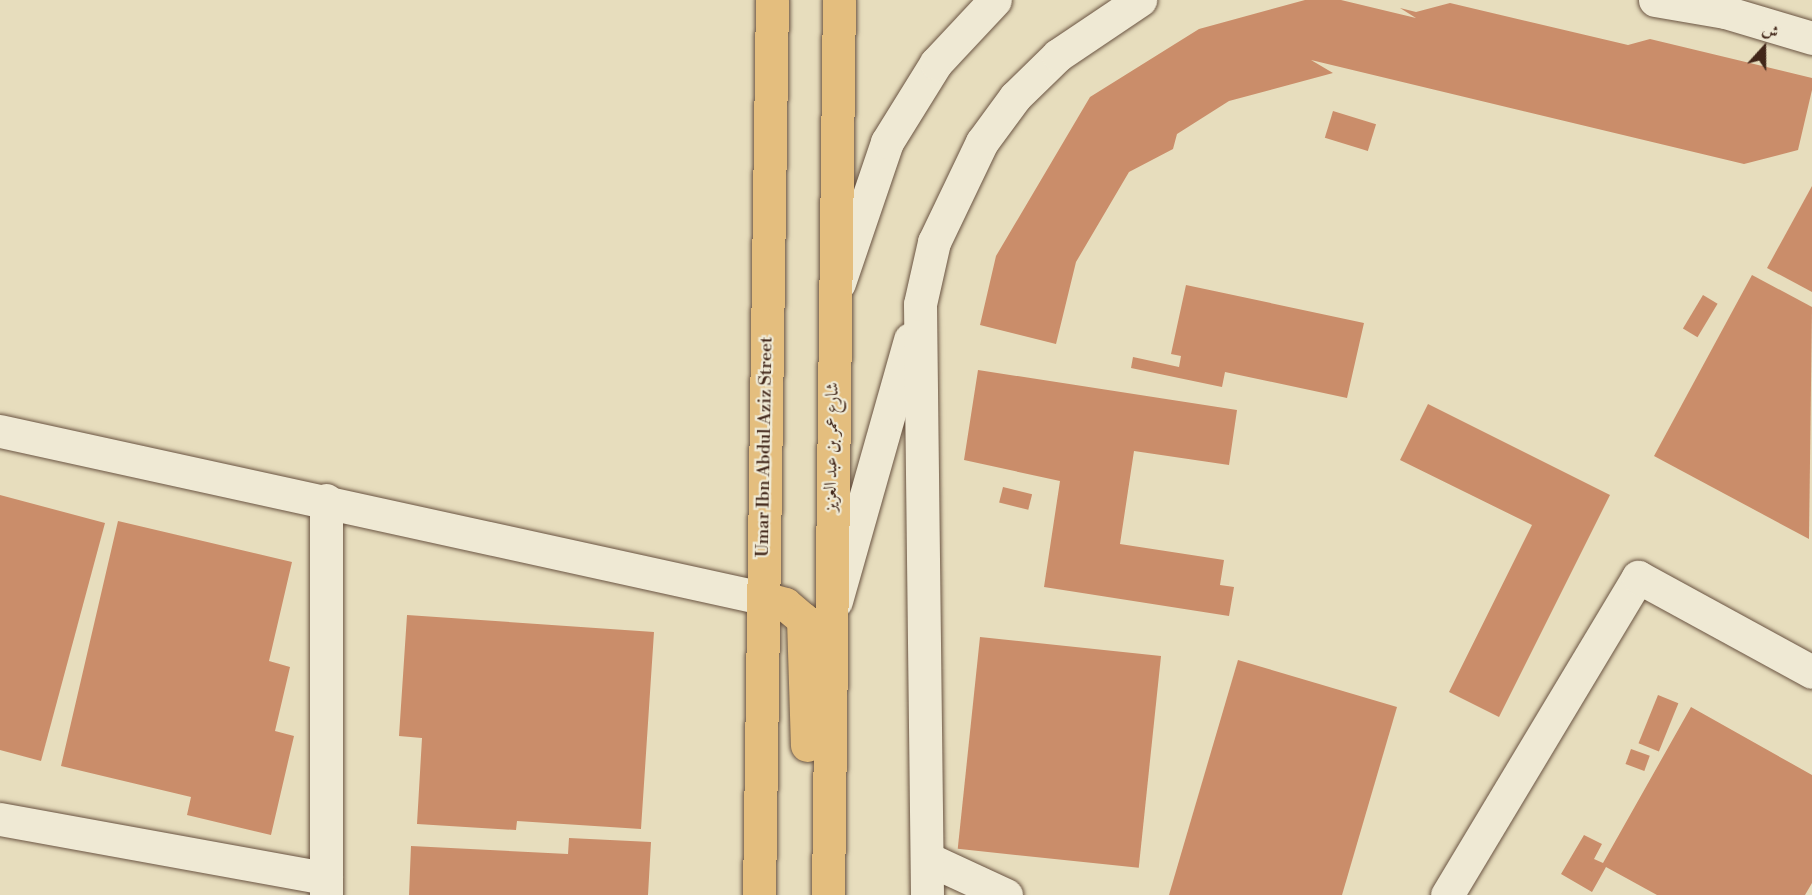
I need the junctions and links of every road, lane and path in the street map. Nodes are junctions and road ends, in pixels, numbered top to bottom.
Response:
1 (772, 0) edge
2 (839, 0) edge
3 (995, 0) edge
4 (1140, 0) edge
5 (1655, 0) edge
6 (1812, 38) edge
7 (833, 302) junction
8 (920, 304) junction
9 (0, 431) edge
10 (326, 500) junction
11 (763, 598) junction
12 (830, 623) junction
13 (1812, 672) edge
14 (0, 819) edge
15 (828, 843) junction
16 (927, 859) junction
17 (326, 886) edge
18 (759, 895) edge
19 (828, 895) edge
20 (927, 895) edge
21 (1006, 895) edge
22 (1447, 895) edge

1 - 11 main road, Umar Ibn Abdul Aziz Street
2 - 7 main road, شارع عمر بن عبد العزيز
3 - 7 street
4 - 8 street
5 - 6 street
7 - 12 main road, شارع عمر بن عبد العزيز
8 - 12 street
8 - 16 street
9 - 10 street
10 - 11 street
10 - 17 street
11 - 15 main road
11 - 18 main road, Umar Ibn Abdul Aziz Street
12 - 15 main road, شارع عمر بن عبد العزيز
13 - 22 street
14 - 17 street
15 - 19 main road, شارع عمر بن عبد العزيز
16 - 20 street
16 - 21 street

